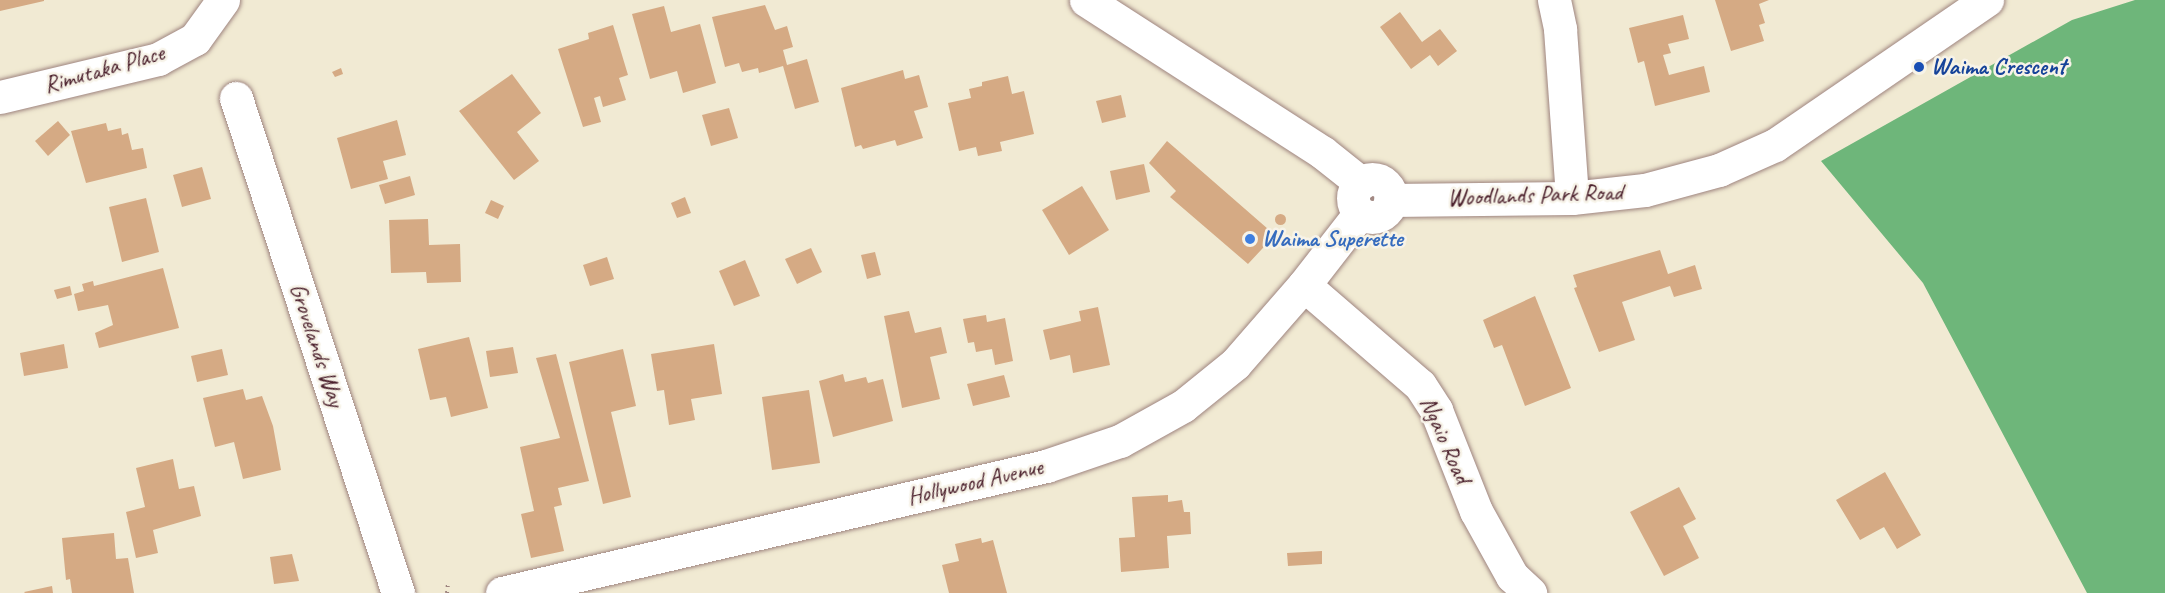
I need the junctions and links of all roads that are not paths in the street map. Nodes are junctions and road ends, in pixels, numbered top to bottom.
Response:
1 (223, 0) edge
2 (1086, 0) edge
3 (1554, 0) edge
4 (1988, 0) edge
5 (0, 97) edge
6 (236, 98) dead end
7 (1360, 198) junction
8 (1572, 198) junction
9 (1304, 285) junction
10 (398, 593) edge
11 (502, 593) edge
12 (1530, 593) edge

1 - 5 street, Rimutaka Place
2 - 7 street
3 - 8 street
4 - 8 street, Woodlands Park Road
6 - 10 street, Grovelands Way
7 - 8 street, Woodlands Park Road
7 - 9 street, Hollywood Avenue
9 - 11 street, Hollywood Avenue
9 - 12 street, Ngaio Road

